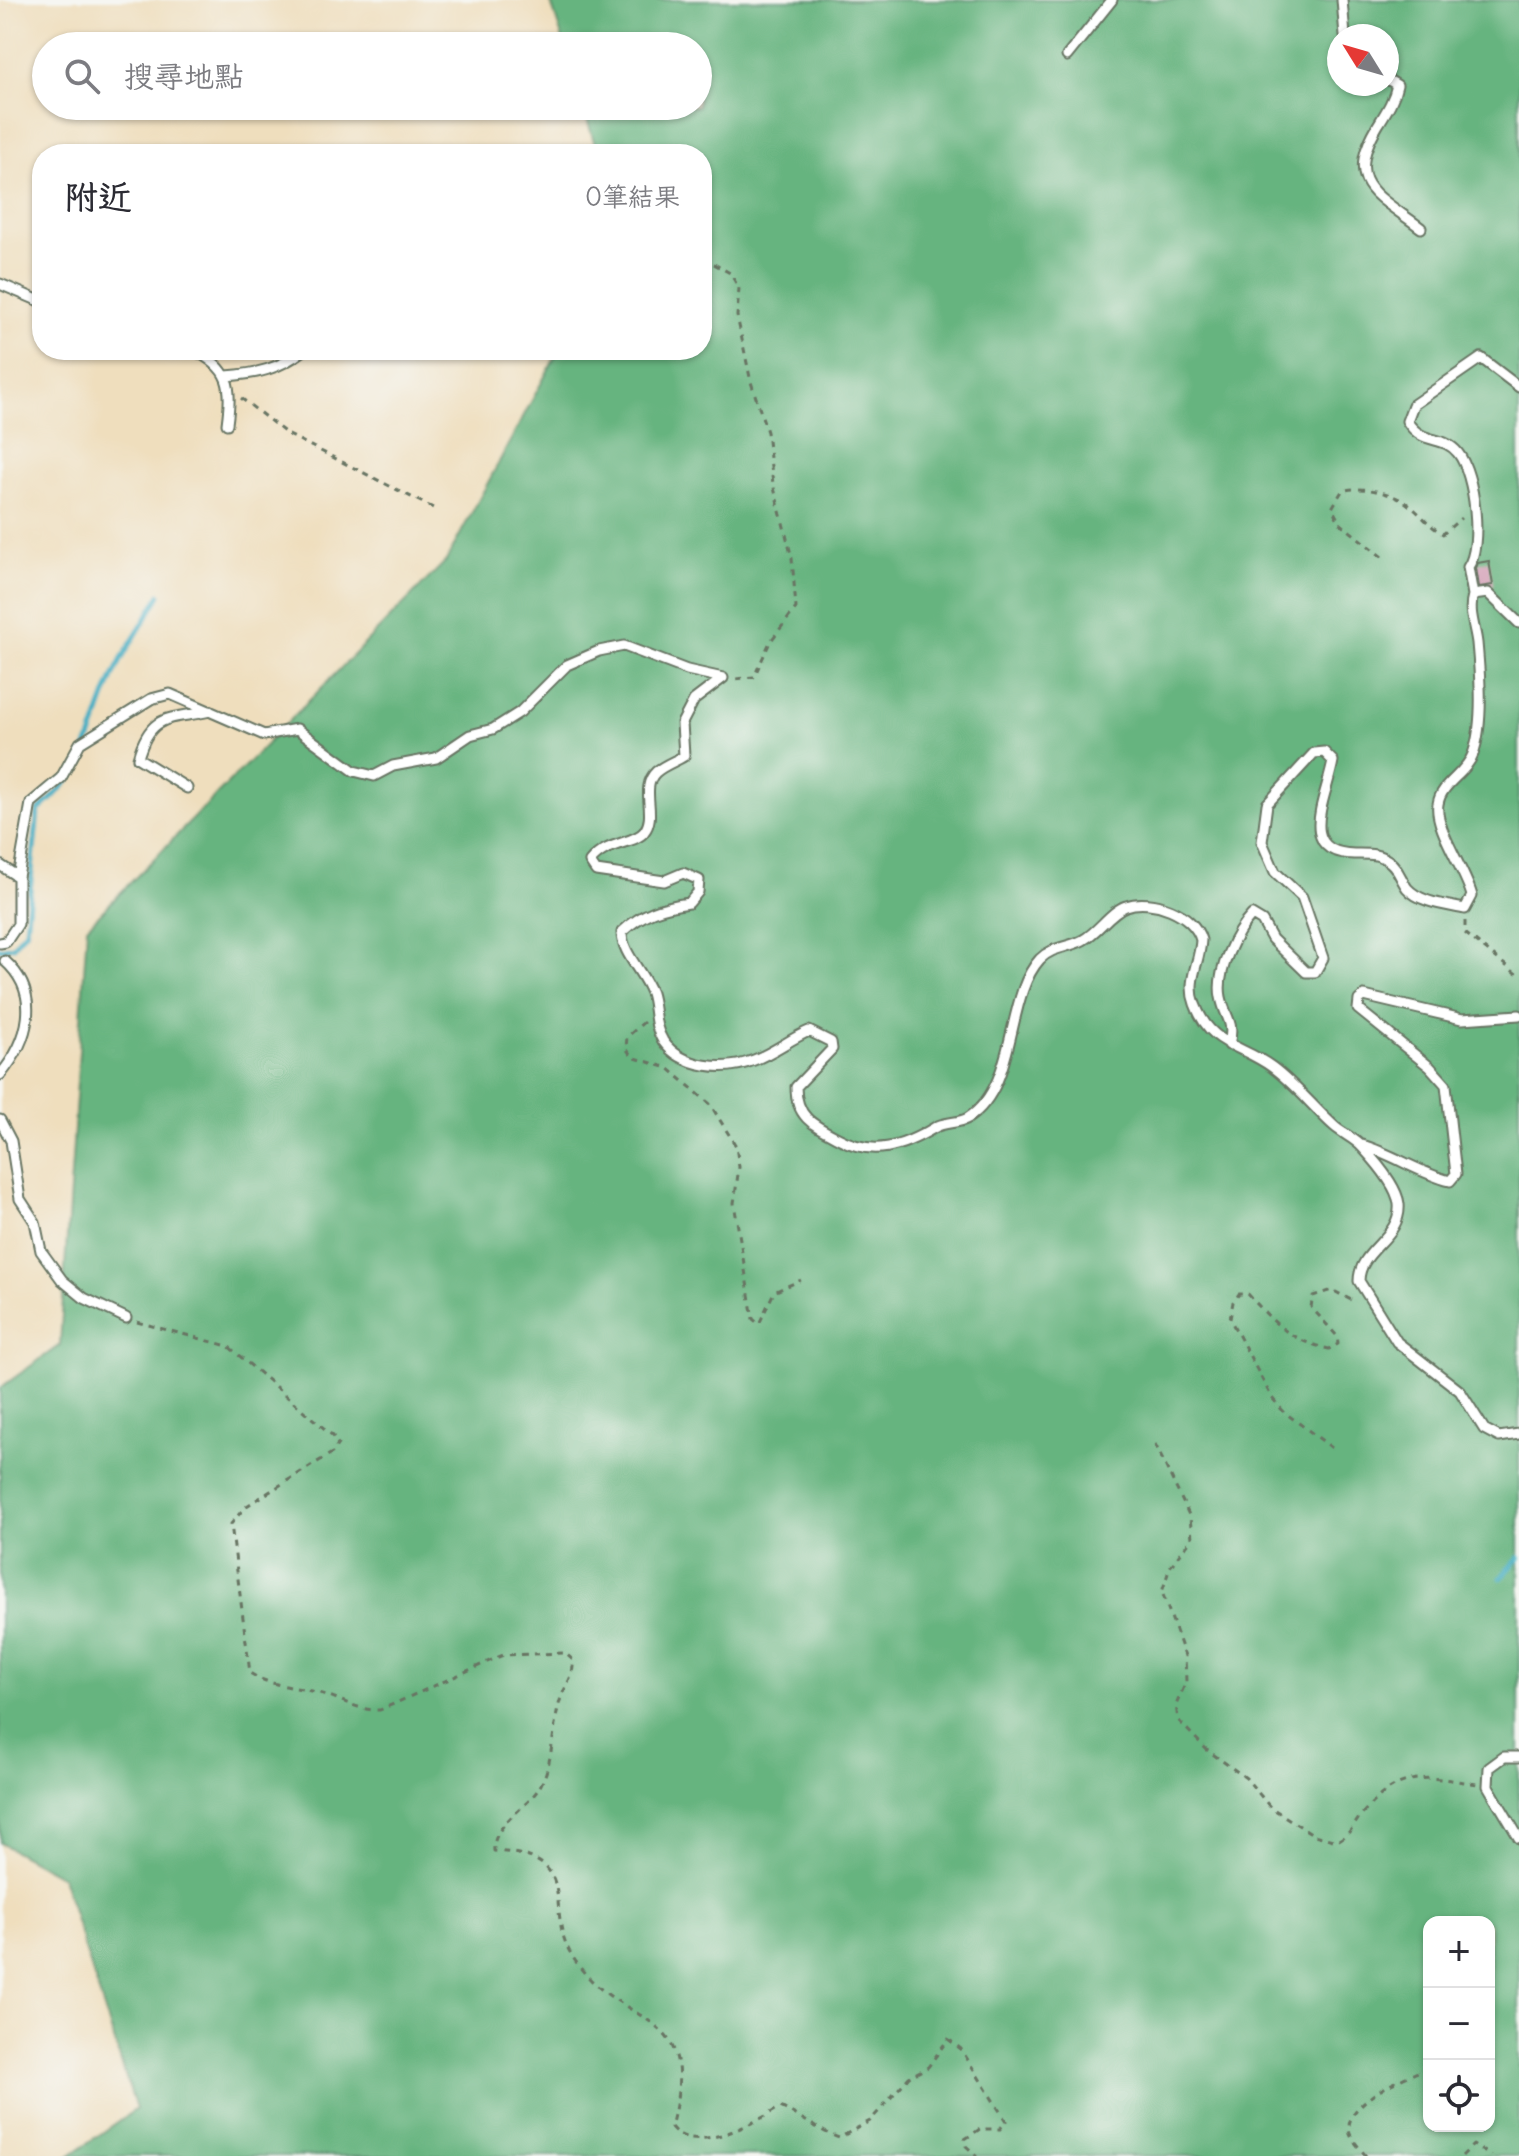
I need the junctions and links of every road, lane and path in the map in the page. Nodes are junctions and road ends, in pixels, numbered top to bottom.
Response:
1 (1112, 0) edge
2 (1342, 0) edge
3 (1344, 24) edge
4 (1067, 56) dead end
5 (1395, 96) edge
6 (1421, 228) dead end
7 (712, 264) edge
8 (0, 284) edge
9 (32, 298) edge
10 (212, 360) edge
11 (291, 360) edge
12 (226, 376) junction
13 (1519, 387) edge
14 (231, 392) junction
15 (227, 424) dead end
16 (437, 510) dead end
17 (1476, 521) junction
18 (1382, 557) dead end
19 (1473, 595) junction
20 (1519, 623) edge
21 (723, 678) junction
22 (210, 711) junction
23 (187, 788) dead end
24 (0, 865) edge
25 (18, 877) junction
26 (1465, 909) junction
27 (3, 942) edge
28 (2, 962) edge
29 (1519, 976) edge
30 (652, 1014) junction
31 (1519, 1015) edge
32 (1229, 1045) junction
33 (0, 1075) edge
34 (0, 1120) edge
35 (1361, 1145) junction
36 (801, 1280) dead end
37 (1378, 1310) junction
38 (126, 1318) joint
39 (1519, 1434) edge
40 (1155, 1444) dead end
41 (1332, 1448) dead end
42 (1519, 1757) edge
43 (1488, 1786) junction
44 (1519, 1838) edge
45 (1418, 2072) dead end
46 (977, 2156) edge
47 (1366, 2156) edge
48 (1462, 2156) edge
49 (1491, 2156) edge

1 - 4 lane
2 - 3 lane
5 - 6 lane
7 - 21 path
8 - 9 lane
10 - 12 lane
11 - 12 lane
12 - 14 lane
13 - 17 lane
14 - 15 lane
14 - 16 path
17 - 18 path
17 - 19 lane
19 - 20 lane
19 - 26 lane
21 - 22 lane
21 - 30 lane
22 - 23 lane
22 - 25 lane
24 - 25 lane
25 - 27 lane
26 - 29 path
26 - 32 lane
27 - 28 lane
28 - 33 lane
30 - 32 lane
30 - 36 path
31 - 35 lane
32 - 35 lane
34 - 38 lane
35 - 37 lane
37 - 39 lane
37 - 41 path
38 - 46 path
40 - 43 path
42 - 43 lane
43 - 44 lane
45 - 47 path
48 - 49 path

